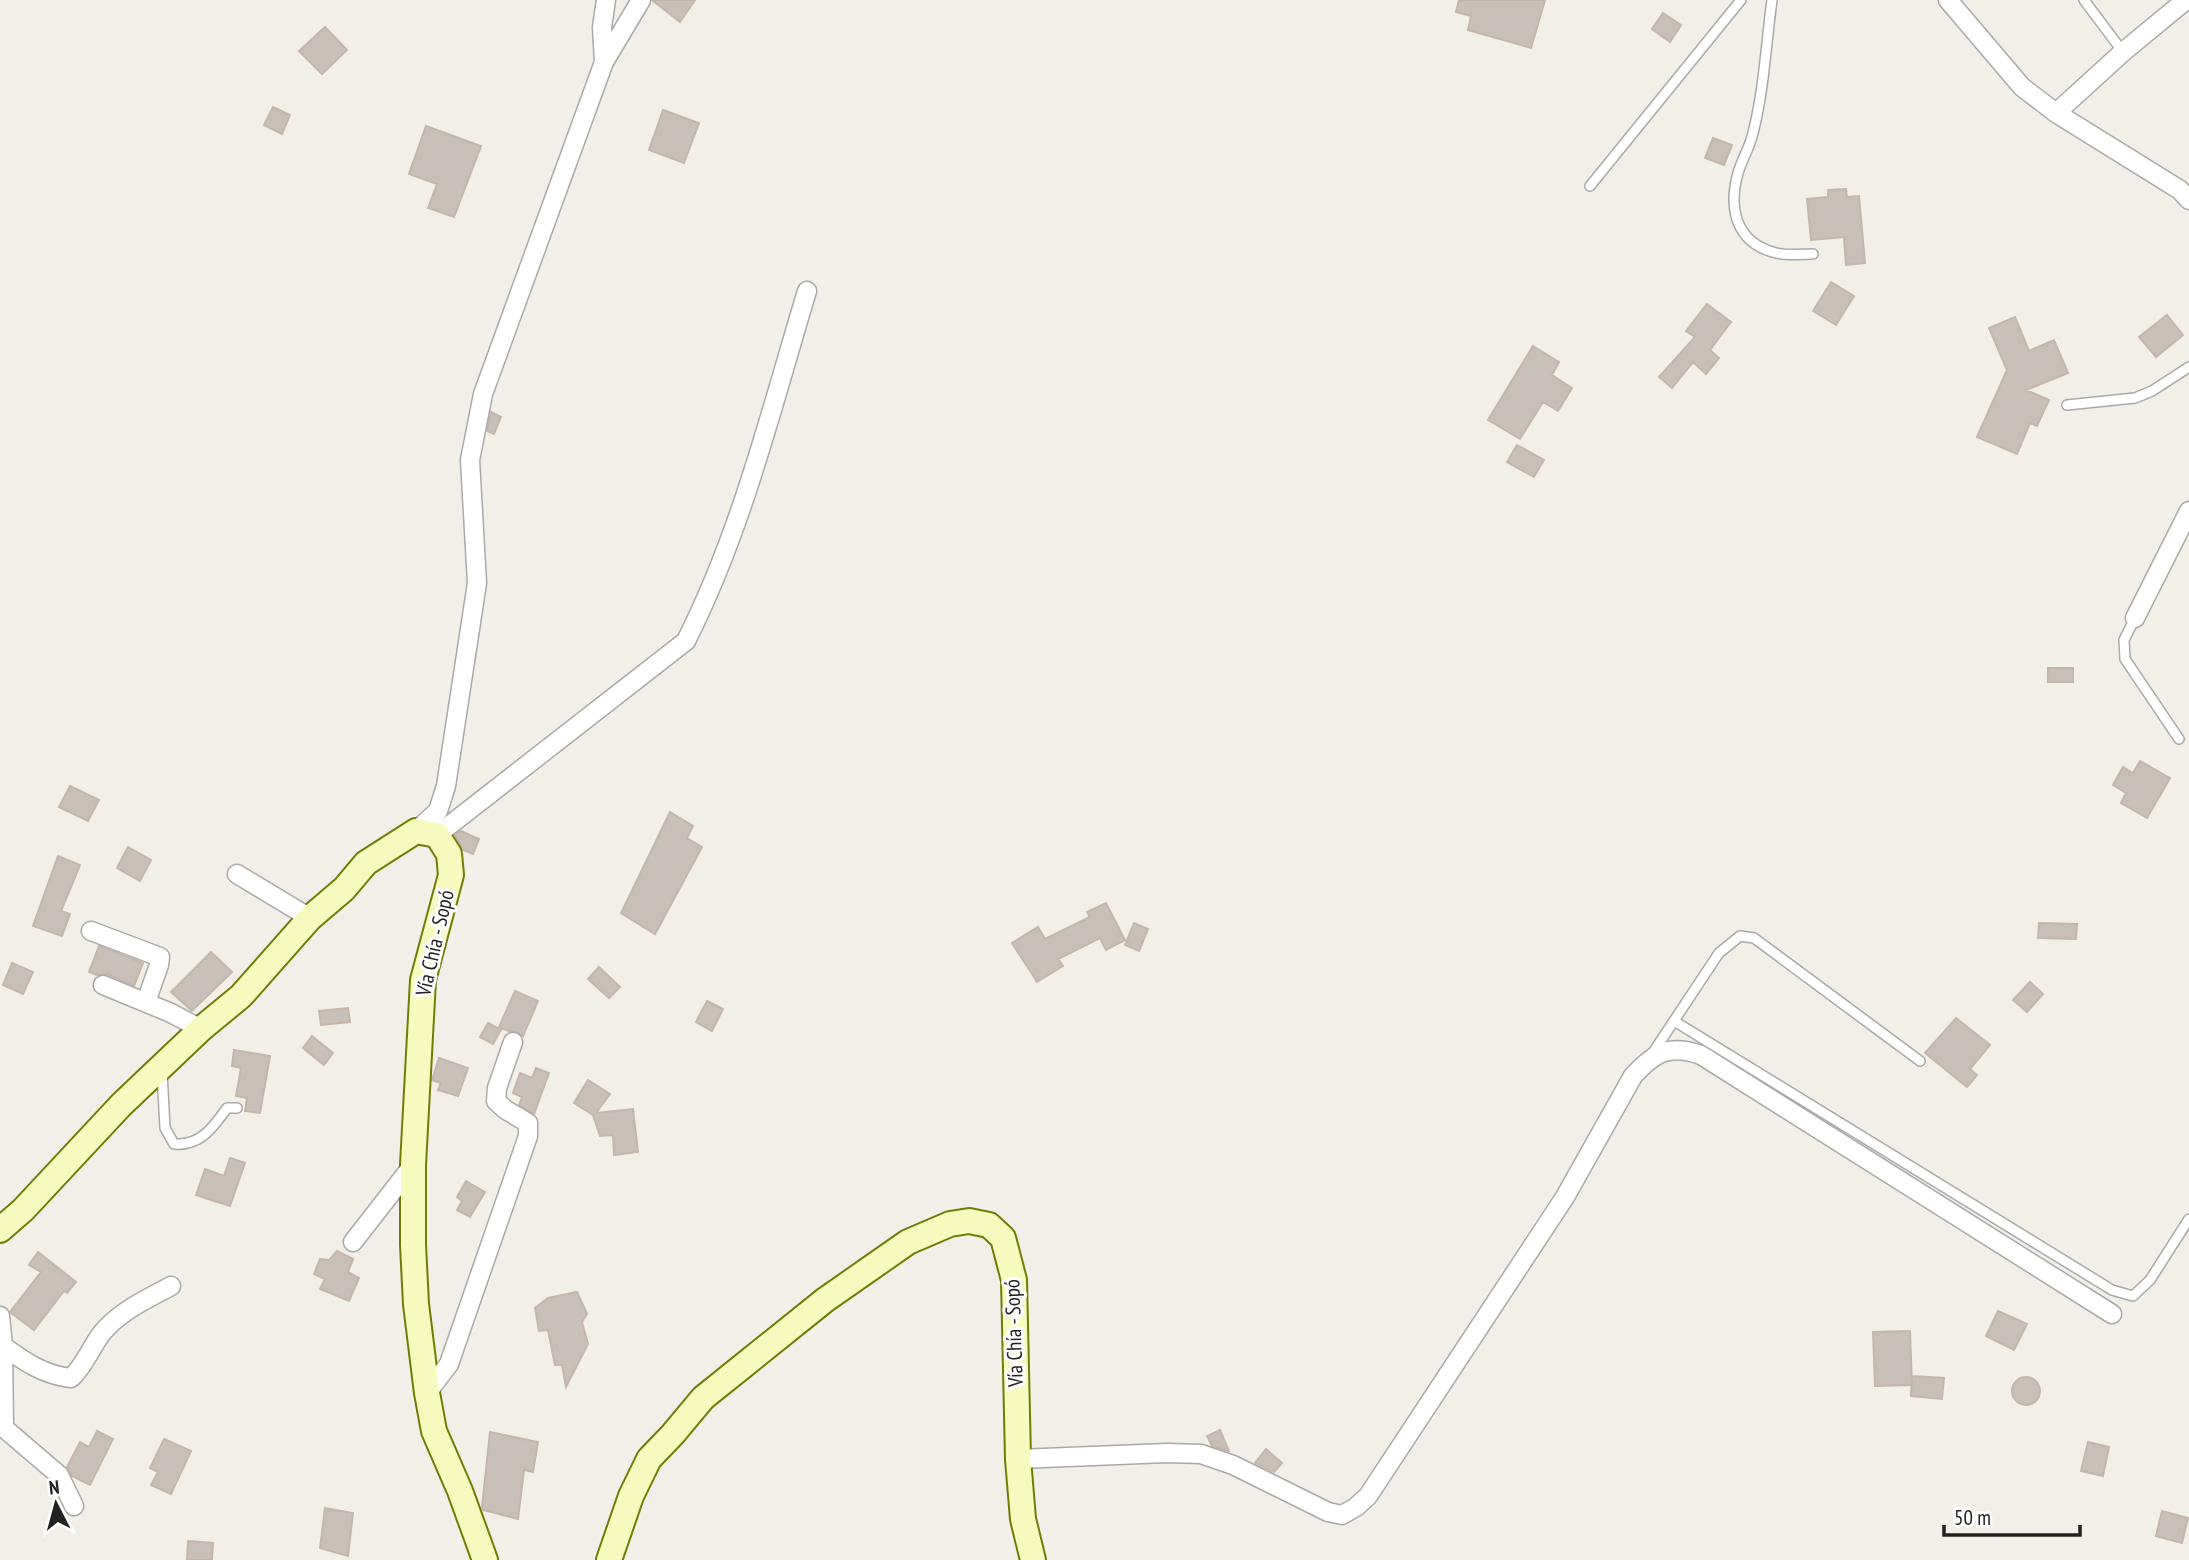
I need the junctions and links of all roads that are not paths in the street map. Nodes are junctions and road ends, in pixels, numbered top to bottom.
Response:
1 (606, 0) edge
2 (641, 0) edge
3 (1741, 0) edge
4 (1772, 0) edge
5 (1948, 0) edge
6 (2084, 0) edge
7 (2186, 0) edge
8 (2123, 52) junction
9 (604, 62) junction
10 (2056, 113) junction
11 (1590, 186) dead end
12 (2186, 192) edge
13 (1814, 254) dead end
14 (807, 291) dead end
15 (2189, 367) edge
16 (2067, 405) dead end
17 (2189, 511) edge
18 (2135, 618) joint
19 (2179, 740) dead end
20 (427, 833) junction
21 (237, 874) dead end
22 (310, 918) junction
23 (91, 931) dead end
24 (103, 985) dead end
25 (146, 1002) junction
26 (1674, 1021) junction
27 (201, 1029) junction
28 (513, 1042) dead end
29 (1648, 1059) junction
30 (1920, 1061) dead end
31 (162, 1066) junction
32 (237, 1108) dead end
33 (413, 1165) junction
34 (2189, 1219) edge
35 (0, 1230) edge
36 (353, 1242) dead end
37 (171, 1286) dead end
38 (2112, 1314) dead end
39 (0, 1316) edge
40 (4, 1346) junction
41 (427, 1393) junction
42 (1018, 1459) junction
43 (74, 1506) dead end
44 (485, 1560) edge
45 (609, 1560) edge
46 (1033, 1560) edge

1 - 9 street
2 - 9 street
3 - 11 lane
4 - 13 lane
5 - 10 street
6 - 8 lane
7 - 8 street
8 - 10 street
9 - 20 street
10 - 12 street
14 - 20 street
15 - 16 lane
17 - 18 street
18 - 19 lane
20 - 22 street
20 - 33 street, Vía Chía - Sopó
21 - 22 street
22 - 27 street
23 - 25 street
24 - 25 street
25 - 27 street
26 - 29 lane
26 - 30 lane
26 - 34 lane
27 - 31 street
28 - 41 street
29 - 38 street
29 - 42 street
31 - 32 lane
31 - 35 street
33 - 36 street
33 - 41 street, Vía Chía - Sopó
37 - 40 street
39 - 40 street
40 - 43 street
41 - 44 street, Vía Chía - Sopó
42 - 45 street, Vía Chía - Sopó
42 - 46 street, Vía Chía - Sopó

